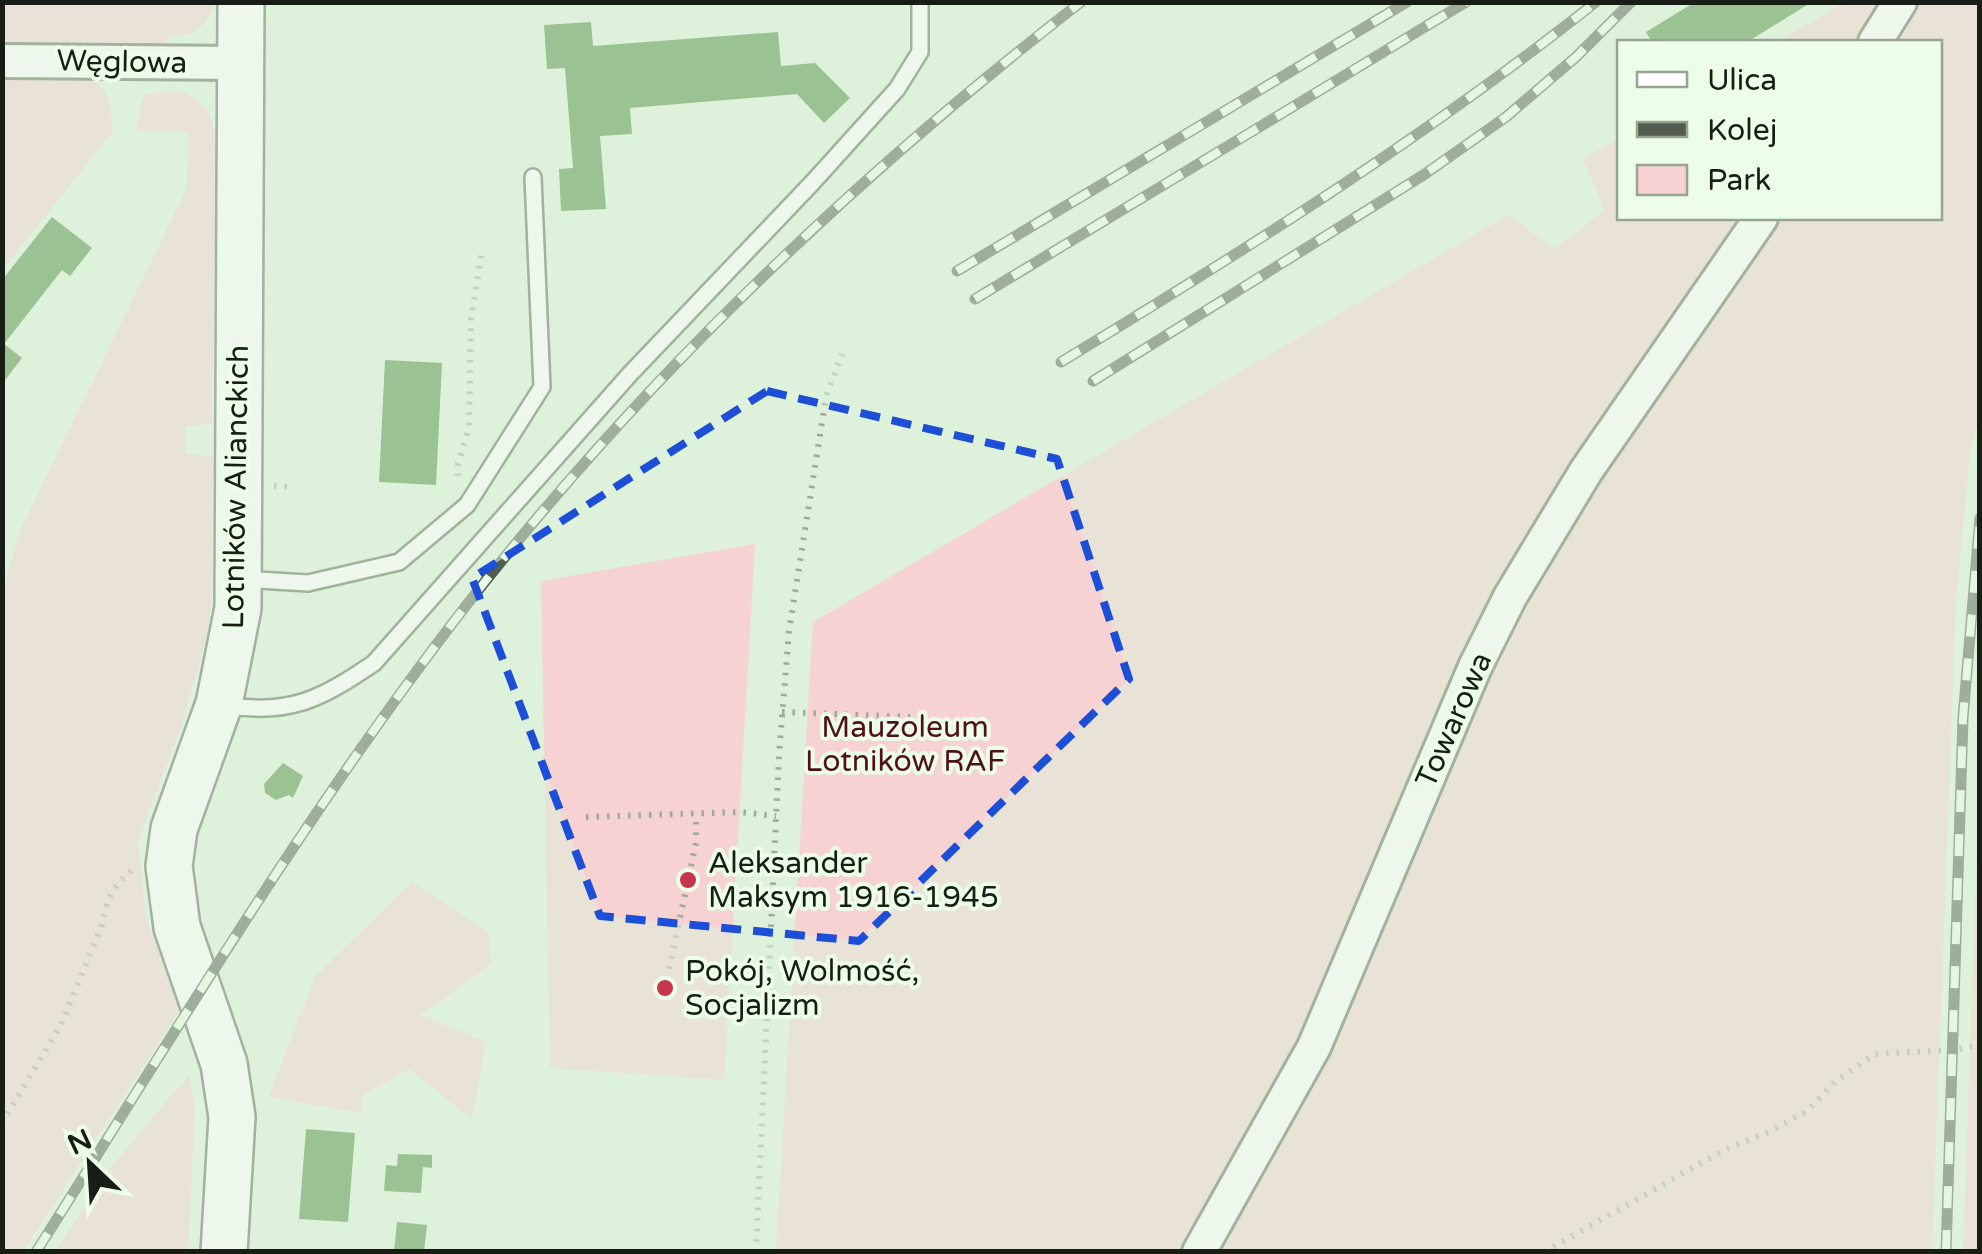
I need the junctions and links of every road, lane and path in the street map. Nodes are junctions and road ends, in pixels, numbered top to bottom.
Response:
1 (241, 2) edge
2 (920, 2) edge
3 (1900, 2) edge
4 (1875, 40) edge
5 (2, 61) edge
6 (241, 63) junction
7 (534, 176) dead end
8 (1760, 220) edge
9 (482, 252) dead end
10 (842, 354) dead end
11 (459, 512) junction
12 (239, 579) junction
13 (219, 704) junction
14 (782, 712) junction
15 (913, 717) dead end
16 (696, 814) junction
17 (586, 816) dead end
18 (776, 816) junction
19 (145, 858) dead end
20 (667, 979) dead end
21 (1980, 1045) edge
22 (2, 1124) edge
23 (224, 1252) edge
24 (756, 1252) edge
25 (1199, 1252) edge
26 (1544, 1252) edge

1 - 6 main road, Lotników Alianckich
2 - 13 lane
3 - 4 street
5 - 6 street, Węglowa
6 - 12 main road, Lotników Alianckich
7 - 11 lane
8 - 25 street, Towarowa
9 - 11 path
10 - 14 path
11 - 12 lane
12 - 13 main road, Lotników Alianckich
13 - 23 main road, Lotników Alianckich
14 - 15 path
14 - 18 path
16 - 17 path
16 - 18 path
16 - 20 path
18 - 24 path
19 - 22 path
21 - 26 path

